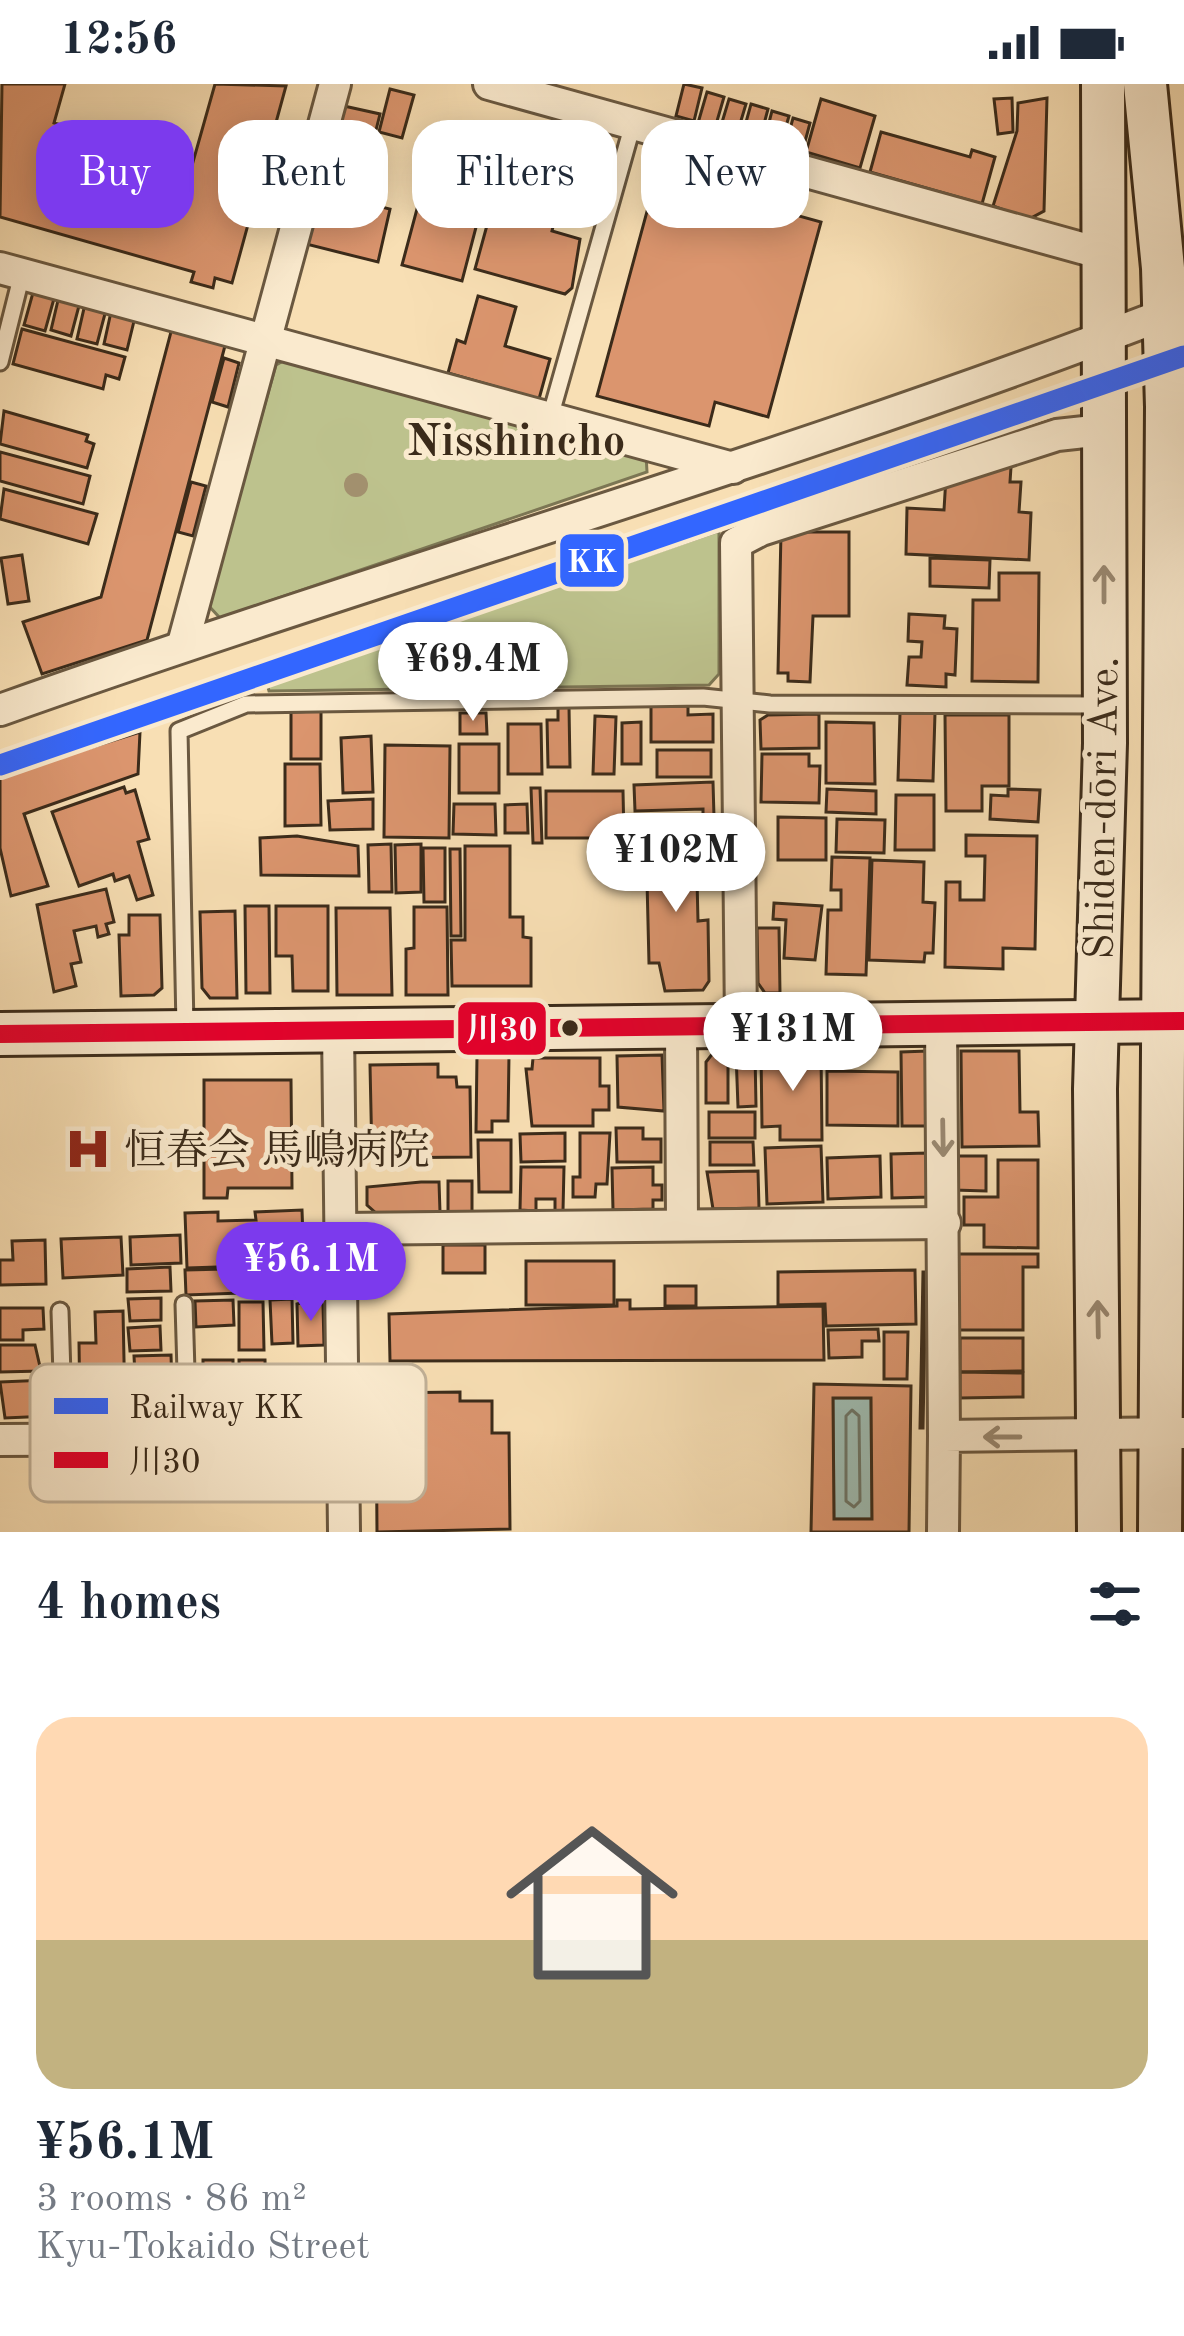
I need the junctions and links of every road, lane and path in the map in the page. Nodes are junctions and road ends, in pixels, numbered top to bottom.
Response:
1 (335, 84) edge
2 (489, 84) edge
3 (1103, 84) edge
4 (1145, 84) edge
5 (633, 124) junction
6 (1103, 254) junction
7 (11, 271) edge
8 (1174, 311) edge
9 (1104, 333) junction
10 (262, 341) junction
11 (0, 362) edge
12 (1175, 391) edge
13 (549, 421) junction
14 (1103, 430) junction
15 (1174, 456) edge
16 (733, 468) junction
17 (183, 644) junction
18 (738, 700) junction
19 (1105, 705) junction
20 (0, 710) edge
21 (1173, 716) edge
22 (1142, 1020) edge
23 (941, 1021) junction
24 (681, 1024) junction
25 (741, 1024) junction
26 (338, 1028) junction
27 (185, 1030) junction
28 (0, 1034) edge
29 (1172, 1216) edge
30 (945, 1223) junction
31 (682, 1224) junction
32 (343, 1229) junction
33 (184, 1304) dead end
34 (60, 1311) dead end
35 (62, 1364) edge
36 (186, 1364) edge
37 (342, 1364) edge
38 (1173, 1434) edge
39 (944, 1436) junction
40 (1099, 1436) junction
41 (343, 1502) edge
42 (344, 1532) edge
43 (944, 1532) edge
44 (1099, 1532) edge
45 (1160, 1532) edge

1 - 10 street
2 - 5 street
3 - 6 main road, Shiden-dōri Ave.
4 - 8 main road, Shiden-dōri Ave.
5 - 6 street
5 - 13 lane
6 - 9 main road, Shiden-dōri Ave.
7 - 10 street
7 - 11 lane
8 - 9 street
8 - 12 main road, Shiden-dōri Ave.
9 - 14 main road, Shiden-dōri Ave.
9 - 16 street
10 - 13 street
10 - 17 street
12 - 14 main road
12 - 15 main road, Shiden-dōri Ave.
13 - 16 street
14 - 15 main road
14 - 18 street
19 -> 14 main road, Shiden-dōri Ave.
15 - 21 main road, Shiden-dōri Ave.
16 - 17 street
17 - 20 street
18 - 19 lane
18 - 25 street
18 - 27 lane
19 - 22 main road, Shiden-dōri Ave.
21 - 22 main road, Shiden-dōri Ave.
22 - 23 main road
22 - 29 main road, Shiden-dōri Ave.
40 -> 22 main road, Shiden-dōri Ave.
23 - 25 main road
23 -> 30 street
24 - 25 main road
24 - 26 main road
24 - 31 street
26 - 27 main road
26 - 32 street
27 - 28 main road
29 - 38 main road, Shiden-dōri Ave.
30 - 31 street
30 - 39 street
31 - 32 street
32 - 37 street
33 - 36 lane
34 - 35 lane
38 - 40 street
38 - 45 main road, Shiden-dōri Ave.
40 -> 39 street
39 - 43 street
40 - 44 main road, Shiden-dōri Ave.
41 - 42 street

